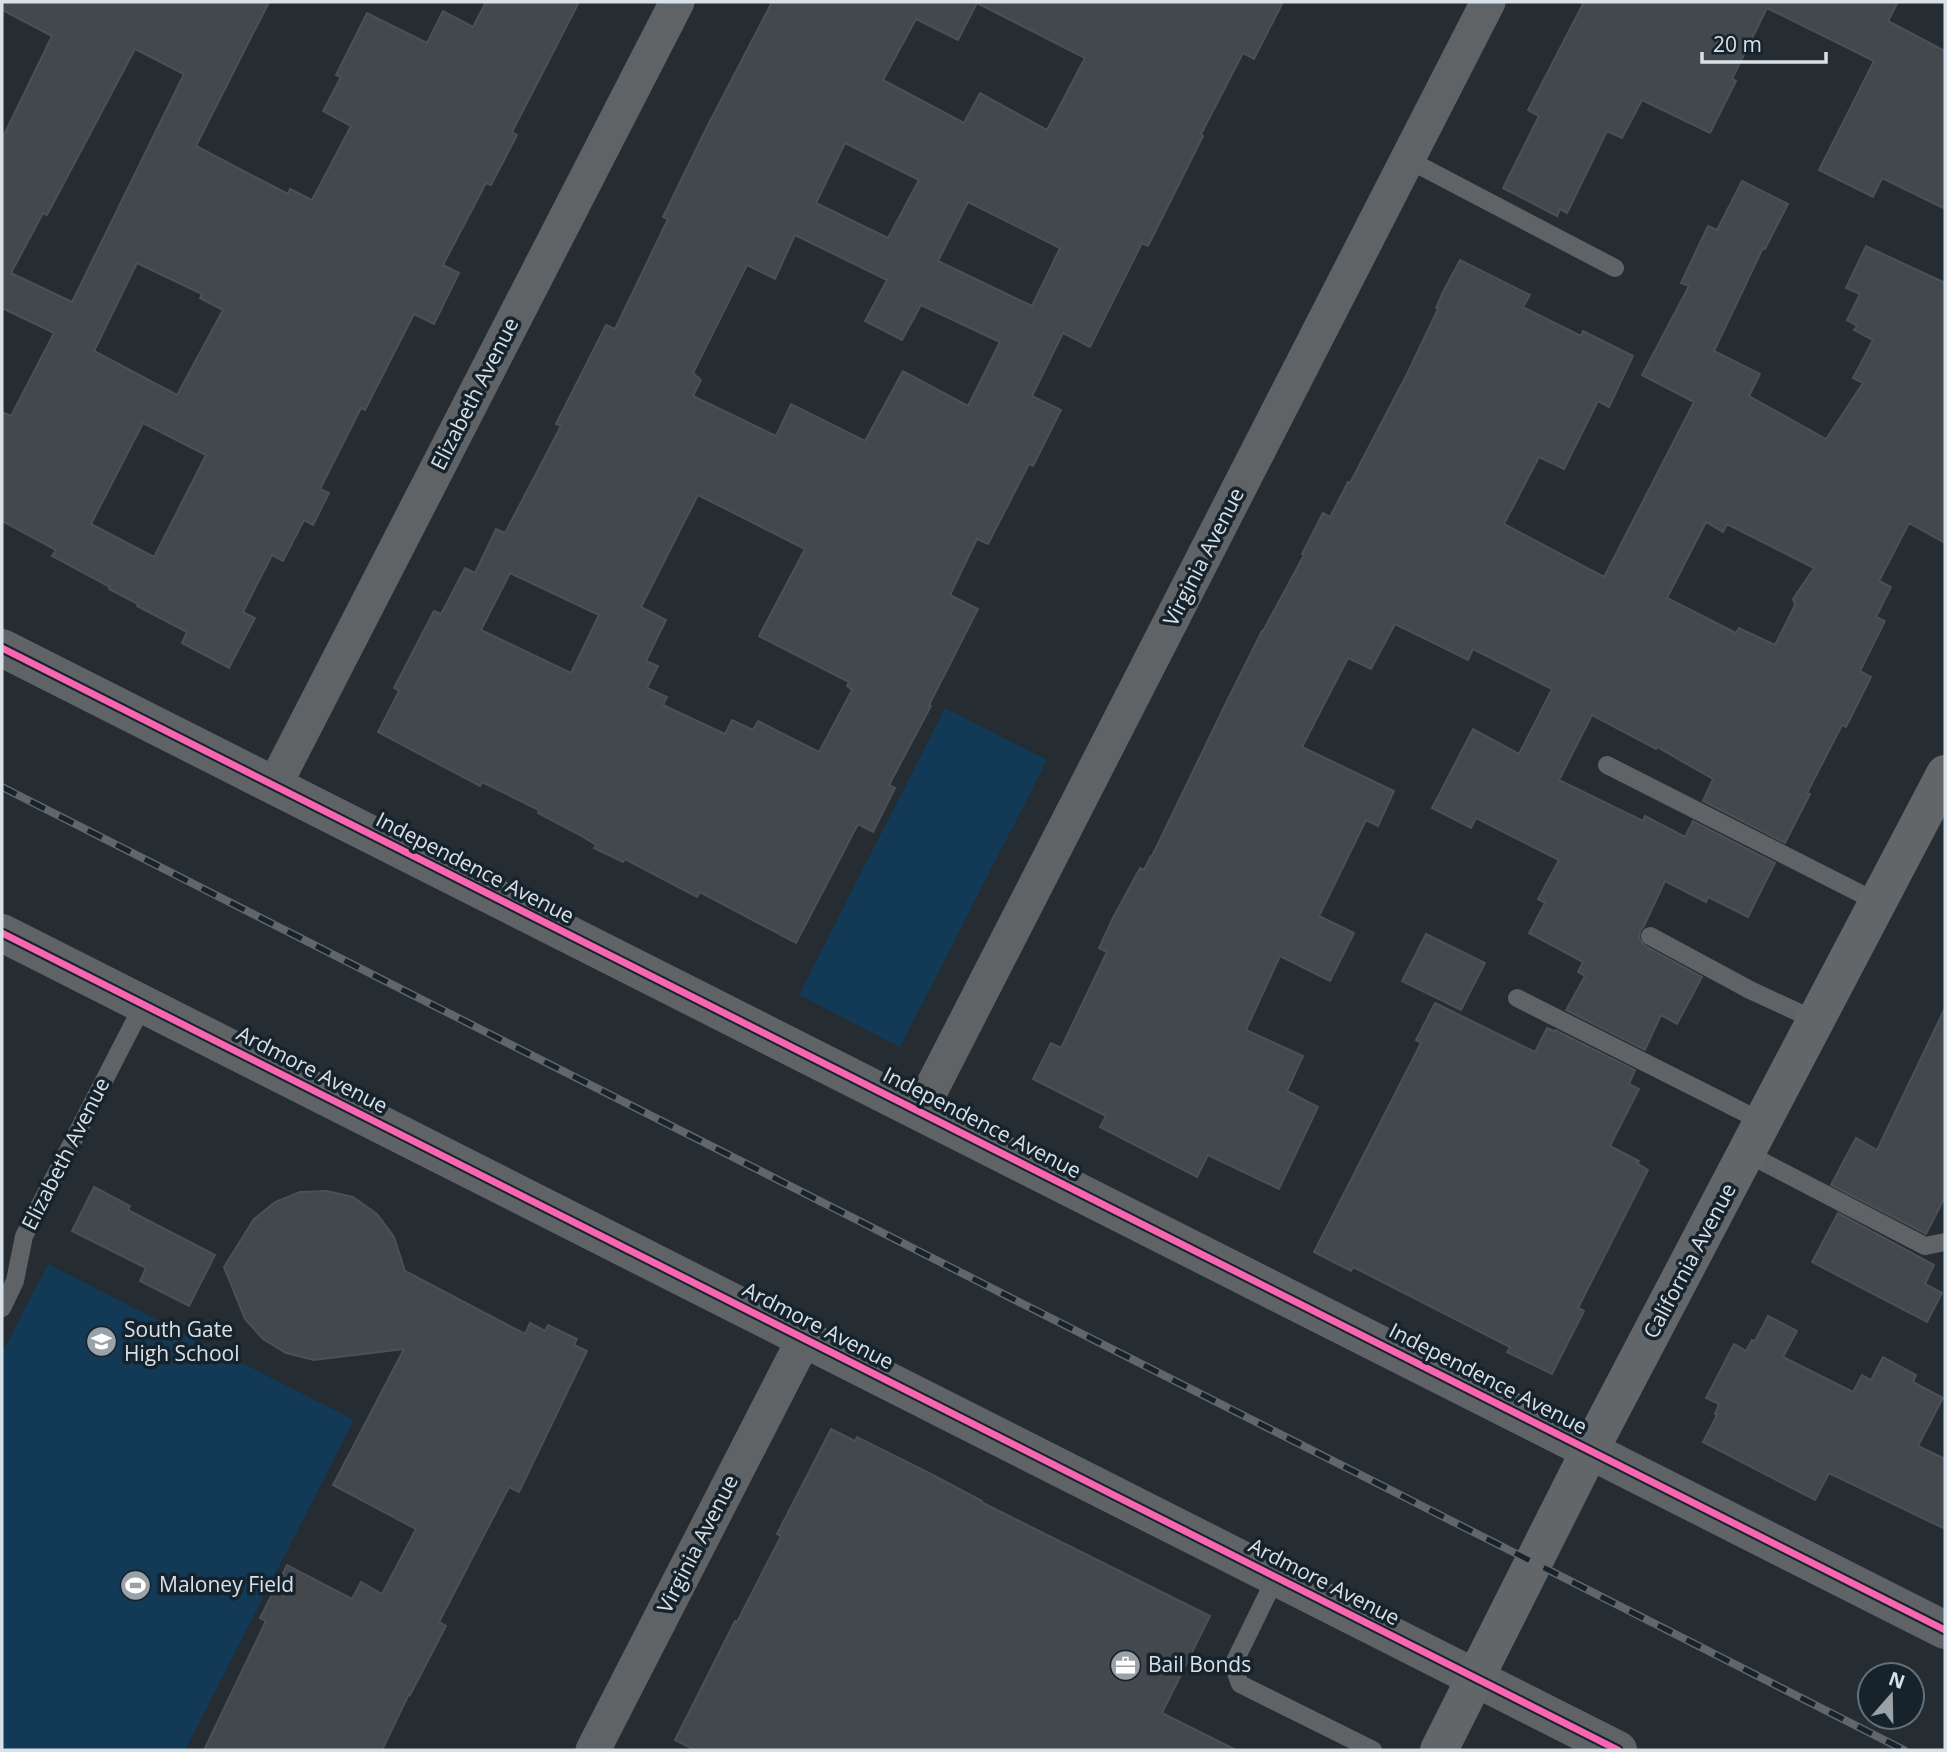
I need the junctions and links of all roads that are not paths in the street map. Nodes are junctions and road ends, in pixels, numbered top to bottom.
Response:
1 (677, 2) edge
2 (1488, 2) edge
3 (1407, 159) junction
4 (1615, 268) dead end
5 (2, 648) edge
6 (1607, 765) dead end
7 (1945, 774) edge
8 (274, 786) junction
9 (1878, 903) junction
10 (2, 933) edge
11 (1650, 936) dead end
12 (1517, 998) dead end
13 (143, 1005) junction
14 (1817, 1021) junction
15 (920, 1111) junction
16 (1755, 1138) junction
17 (1945, 1242) edge
18 (2, 1308) edge
19 (804, 1339) junction
20 (1590, 1450) junction
21 (1276, 1577) junction
22 (1945, 1630) edge
23 (1476, 1678) junction
24 (593, 1750) edge
25 (1373, 1750) edge
26 (1439, 1750) edge
27 (1618, 1750) edge

1 - 8 street, Elizabeth Avenue
2 - 3 street, Virginia Avenue
3 - 4 lane
3 - 15 street, Virginia Avenue
5 - 8 street, Independence Avenue
6 - 9 lane
7 - 9 main road, California Avenue
8 - 15 street, Independence Avenue
9 - 14 main road, California Avenue
10 - 13 street, Ardmore Avenue
11 - 14 lane
12 - 16 lane
13 - 18 lane, Elizabeth Avenue
13 - 19 street, Ardmore Avenue
14 - 16 main road, California Avenue
15 - 20 street, Independence Avenue
16 - 17 lane
16 - 20 main road, California Avenue
19 - 21 street, Ardmore Avenue
19 - 24 street, Virginia Avenue
20 - 22 street, Independence Avenue
20 - 23 main road, California Avenue
21 - 23 street, Ardmore Avenue
21 - 25 lane
23 - 26 main road, California Avenue
23 - 27 street, Ardmore Avenue

